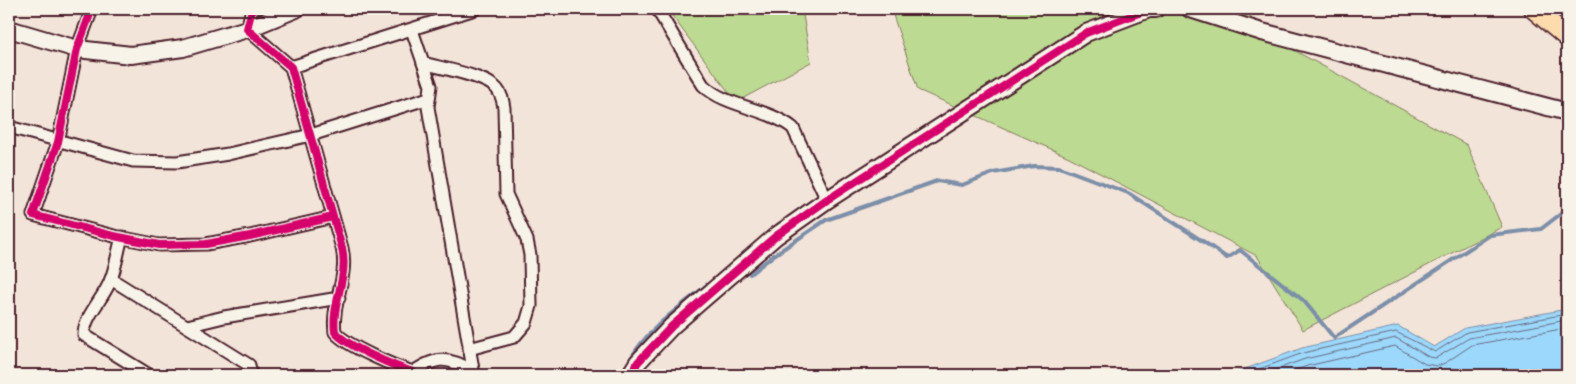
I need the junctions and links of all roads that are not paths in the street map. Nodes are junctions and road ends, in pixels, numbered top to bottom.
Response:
1 (92, 9) edge
2 (252, 9) edge
3 (296, 9) edge
4 (475, 9) edge
5 (657, 9) edge
6 (1156, 9) edge
7 (1190, 9) edge
8 (1534, 9) edge
9 (454, 12) edge
10 (9, 29) edge
11 (247, 29) junction
12 (412, 30) junction
13 (1567, 37) edge
14 (77, 49) junction
15 (423, 63) junction
16 (291, 67) junction
17 (429, 98) junction
18 (1567, 112) edge
19 (9, 127) edge
20 (311, 135) junction
21 (58, 142) junction
22 (827, 200) junction
23 (334, 217) junction
24 (122, 238) junction
25 (111, 279) junction
26 (339, 298) junction
27 (187, 326) junction
28 (469, 349) junction
29 (473, 373) edge
30 (411, 374) edge
31 (149, 375) edge
32 (251, 375) edge
33 (630, 375) edge

1 - 14 street
2 - 11 street
3 - 11 street
4 - 9 street
5 - 22 street
6 - 22 street
7 - 18 street
8 - 13 main road
9 - 12 street
10 - 14 street
11 - 14 street
11 - 16 street
12 - 15 street
12 - 16 street
14 - 21 street
15 - 17 street
15 - 28 street
16 - 20 street
17 - 20 street
17 - 28 street
19 - 21 street
20 - 21 street
20 - 23 street
21 - 24 street
22 - 33 street
23 - 24 street
23 - 26 street
24 - 25 street
25 - 27 street
25 - 31 street
26 - 27 street
26 - 30 street
27 - 32 street
28 - 29 street
29 - 30 street

